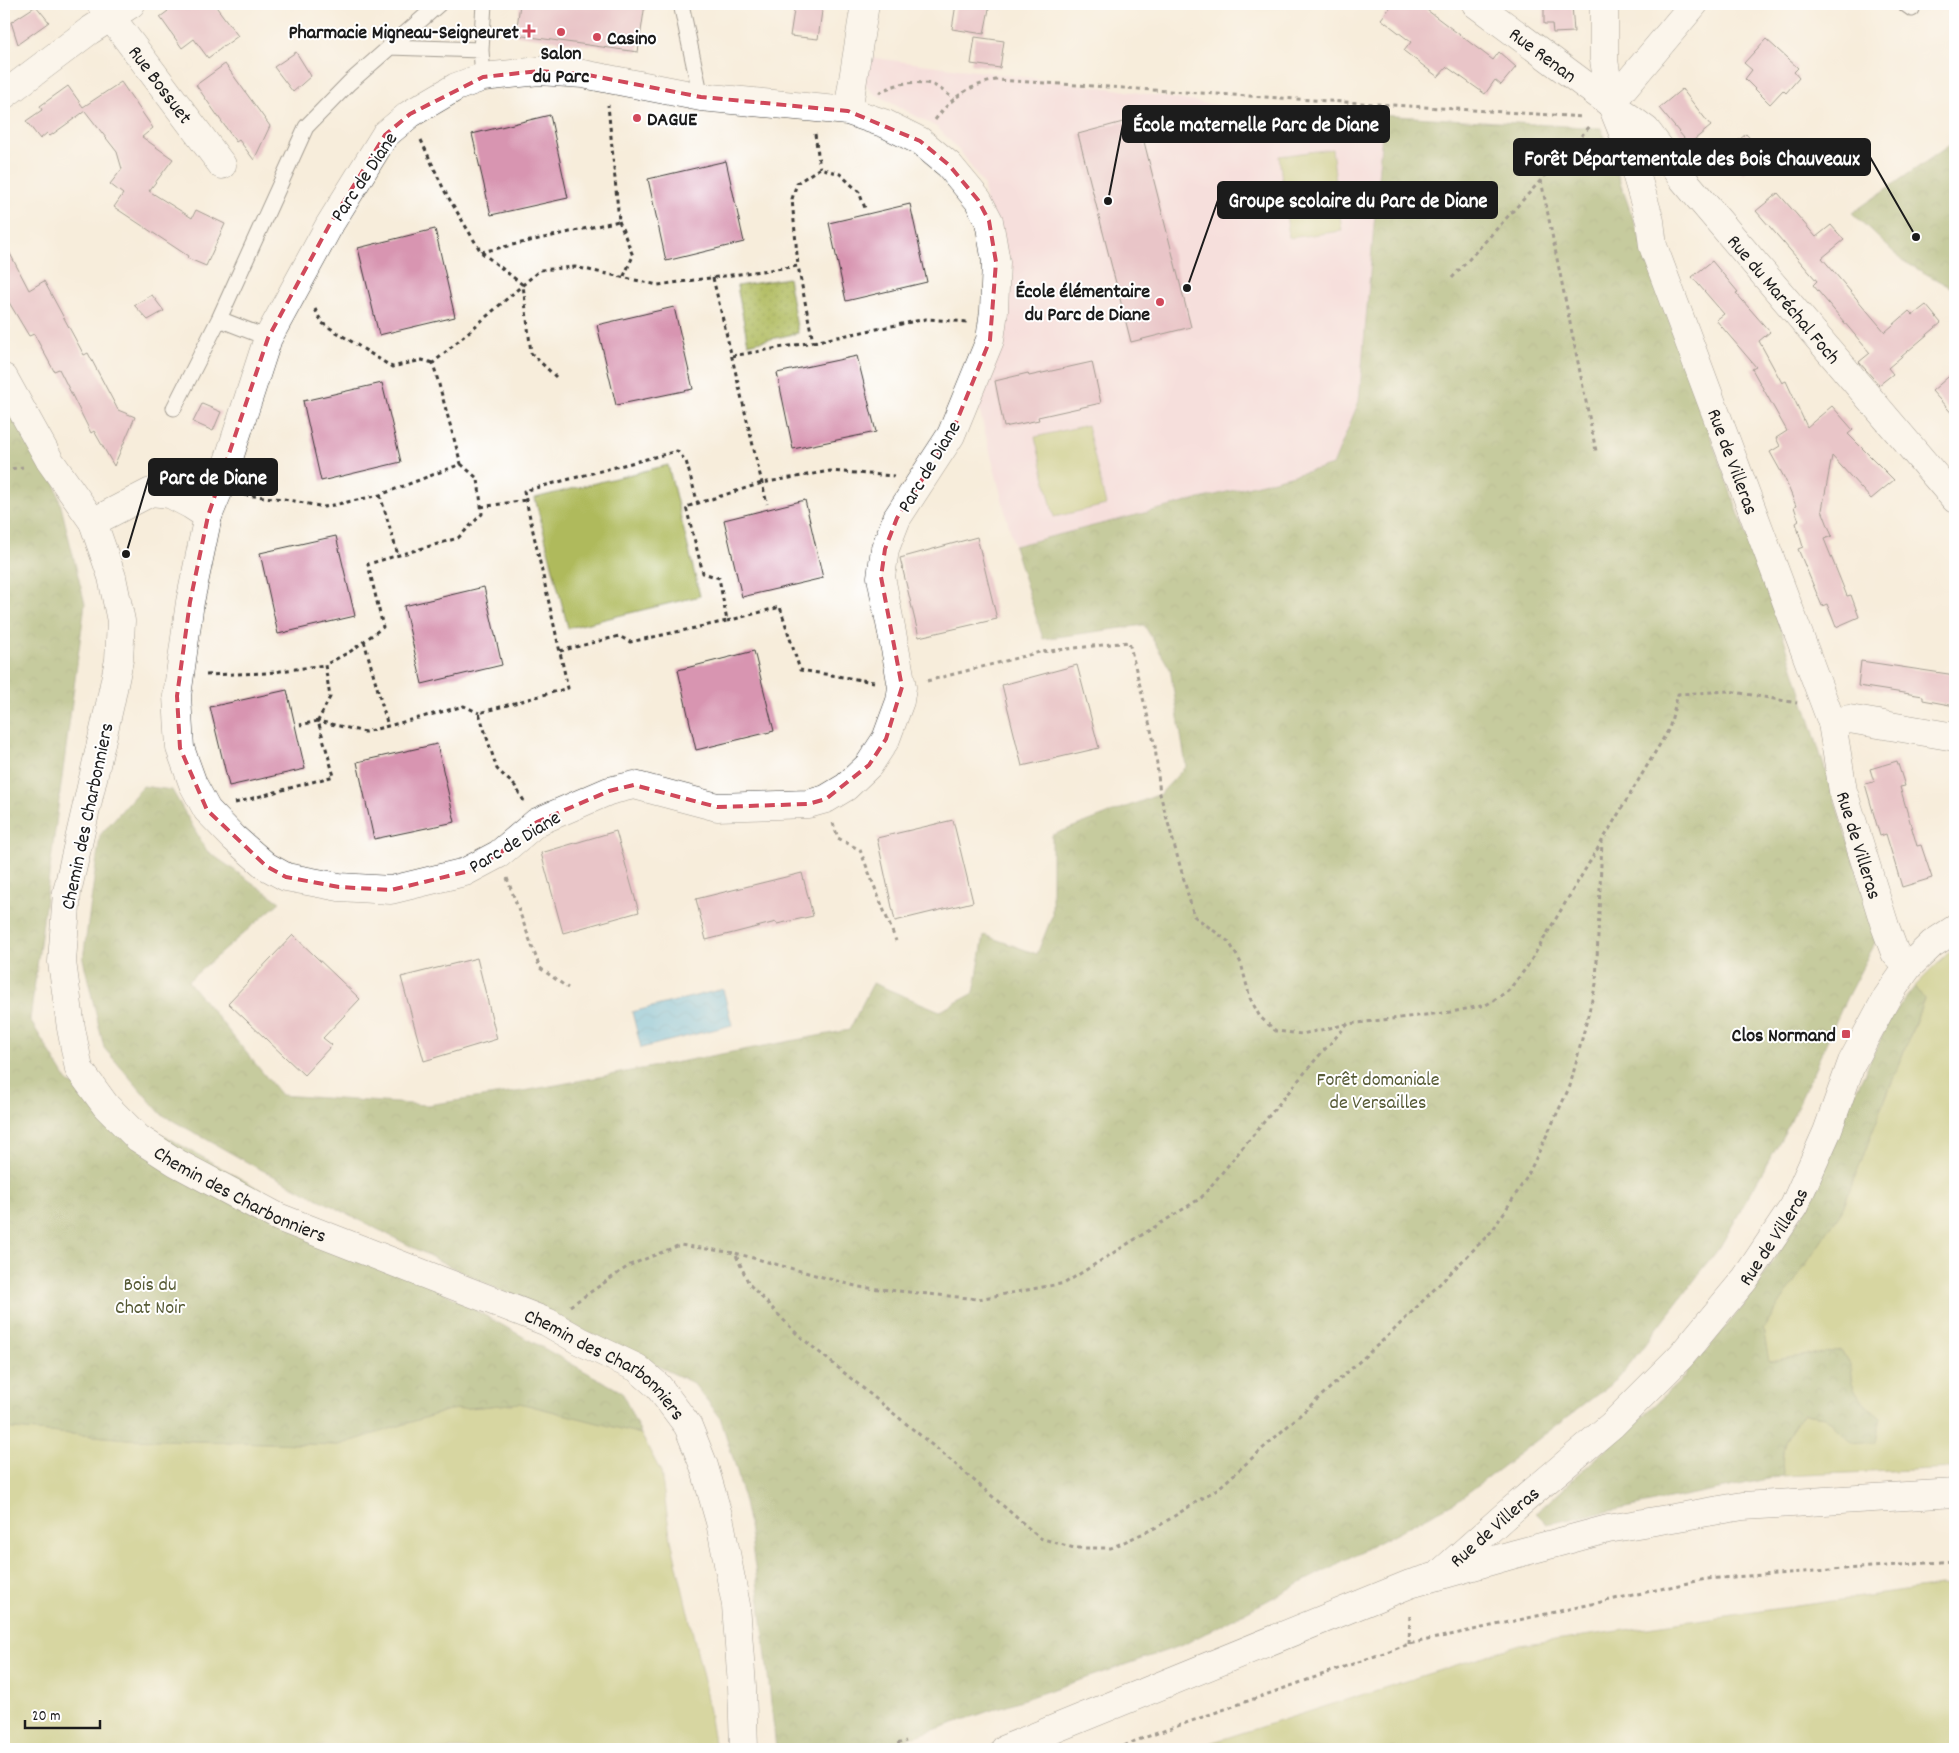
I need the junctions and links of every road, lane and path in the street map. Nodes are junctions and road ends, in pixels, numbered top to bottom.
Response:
1 (439, 4) edge
2 (484, 4) edge
3 (681, 4) edge
4 (865, 4) edge
5 (1604, 4) edge
6 (1694, 4) edge
7 (1486, 6) edge
8 (114, 9) edge
9 (389, 47) junction
10 (481, 50) junction
11 (483, 76) junction
12 (4, 95) edge
13 (701, 97) junction
14 (954, 99) junction
15 (601, 102) dead end
16 (811, 108) junction
17 (1604, 110) junction
18 (848, 111) junction
19 (410, 114) junction
20 (1636, 137) junction
21 (920, 141) junction
22 (222, 165) dead end
23 (820, 168) junction
24 (1541, 180) junction
25 (866, 208) dead end
26 (619, 221) junction
27 (481, 252) junction
28 (798, 266) junction
29 (623, 278) junction
30 (713, 278) junction
31 (1452, 278) dead end
32 (523, 285) junction
33 (290, 297) junction
34 (219, 319) junction
35 (993, 324) junction
36 (268, 338) junction
37 (813, 342) junction
38 (732, 356) junction
39 (433, 363) junction
40 (556, 377) dead end
41 (4, 378) edge
42 (174, 408) dead end
43 (1596, 451) dead end
44 (461, 464) junction
45 (923, 479) junction
46 (762, 484) junction
47 (218, 492) junction
48 (380, 495) junction
49 (1955, 499) edge
50 (526, 500) junction
51 (698, 504) junction
52 (767, 504) dead end
53 (481, 507) junction
54 (208, 516) junction
55 (93, 522) junction
56 (398, 555) junction
57 (364, 641) junction
58 (560, 651) junction
59 (1040, 652) dead end
60 (324, 665) junction
61 (199, 675) dead end
62 (479, 713) junction
63 (1830, 716) junction
64 (318, 721) junction
65 (300, 725) dead end
66 (388, 726) junction
67 (1955, 737) edge
68 (826, 799) junction
69 (207, 810) junction
70 (537, 822) junction
71 (1602, 840) junction
72 (499, 854) junction
73 (1955, 929) edge
74 (896, 941) dead end
75 (1908, 967) junction
76 (568, 988) dead end
77 (1348, 1024) junction
78 (735, 1253) junction
79 (547, 1322) junction
80 (1955, 1493) edge
81 (1955, 1561) edge
82 (1438, 1575) junction
83 (906, 1741) dead end
84 (744, 1749) edge
85 (882, 1749) edge
86 (1005, 1749) edge
87 (1116, 1749) edge

1 - 9 lane
2 - 10 lane
3 - 13 lane
4 - 18 street
5 - 17 street, Rue de Villeras
6 - 17 street
7 - 17 street, Rue Renan
8 - 12 street
8 - 22 street, Rue Bossuet
9 - 10 lane
9 - 34 lane
10 - 11 lane
11 - 13 street, Parc de Diane
11 - 19 street, Parc de Diane
13 - 16 street, Parc de Diane
14 - 17 path
14 - 18 path
14 - 21 path
15 - 26 path
16 - 18 street, Parc de Diane
16 - 23 path
17 - 20 street, Rue de Villeras
17 - 24 path
18 - 21 street, Parc de Diane
19 - 27 path
19 - 33 street, Parc de Diane
20 - 49 street, Rue du Maréchal Foch
20 - 63 street, Rue de Villeras
21 - 35 street, Parc de Diane
23 - 25 path
23 - 28 path
24 - 31 path
24 - 43 path
26 - 27 path
26 - 29 path
27 - 32 path
28 - 30 path
28 - 37 path
29 - 30 path
29 - 32 path
30 - 38 path
32 - 39 path
32 - 40 path
33 - 36 street, Parc de Diane
33 - 39 path
34 - 36 lane
34 - 42 lane
35 - 37 path
35 - 45 street, Parc de Diane
36 - 47 street, Parc de Diane
37 - 38 path
38 - 46 path
39 - 44 path
41 - 55 street, Chemin des Charbonniers
44 - 48 path
44 - 53 path
45 - 46 path
45 - 68 street, Parc de Diane
46 - 51 path
46 - 52 path
47 - 48 path
47 - 54 street, Parc de Diane
48 - 56 path
50 - 51 path
50 - 53 path
50 - 58 path
51 - 58 path
53 - 56 path
54 - 55 street
54 - 69 street, Parc de Diane
55 - 79 street, Chemin des Charbonniers
56 - 57 path
57 - 60 path
57 - 66 path
58 - 62 path
59 - 77 path
60 - 61 path
60 - 64 path
62 - 66 path
62 - 70 path
63 - 67 street
63 - 71 path
63 - 75 street, Rue de Villeras
64 - 65 path
64 - 66 path
64 - 69 path
68 - 70 street, Parc de Diane
68 - 74 path
69 - 72 street, Parc de Diane
70 - 72 street, Parc de Diane
71 - 77 path
71 - 78 path
72 - 76 path
73 - 75 street
75 - 82 street, Rue de Villeras
77 - 78 path
78 - 79 path
79 - 84 street, Chemin des Charbonniers
80 - 82 street
81 - 87 path
82 - 86 street
83 - 85 path

